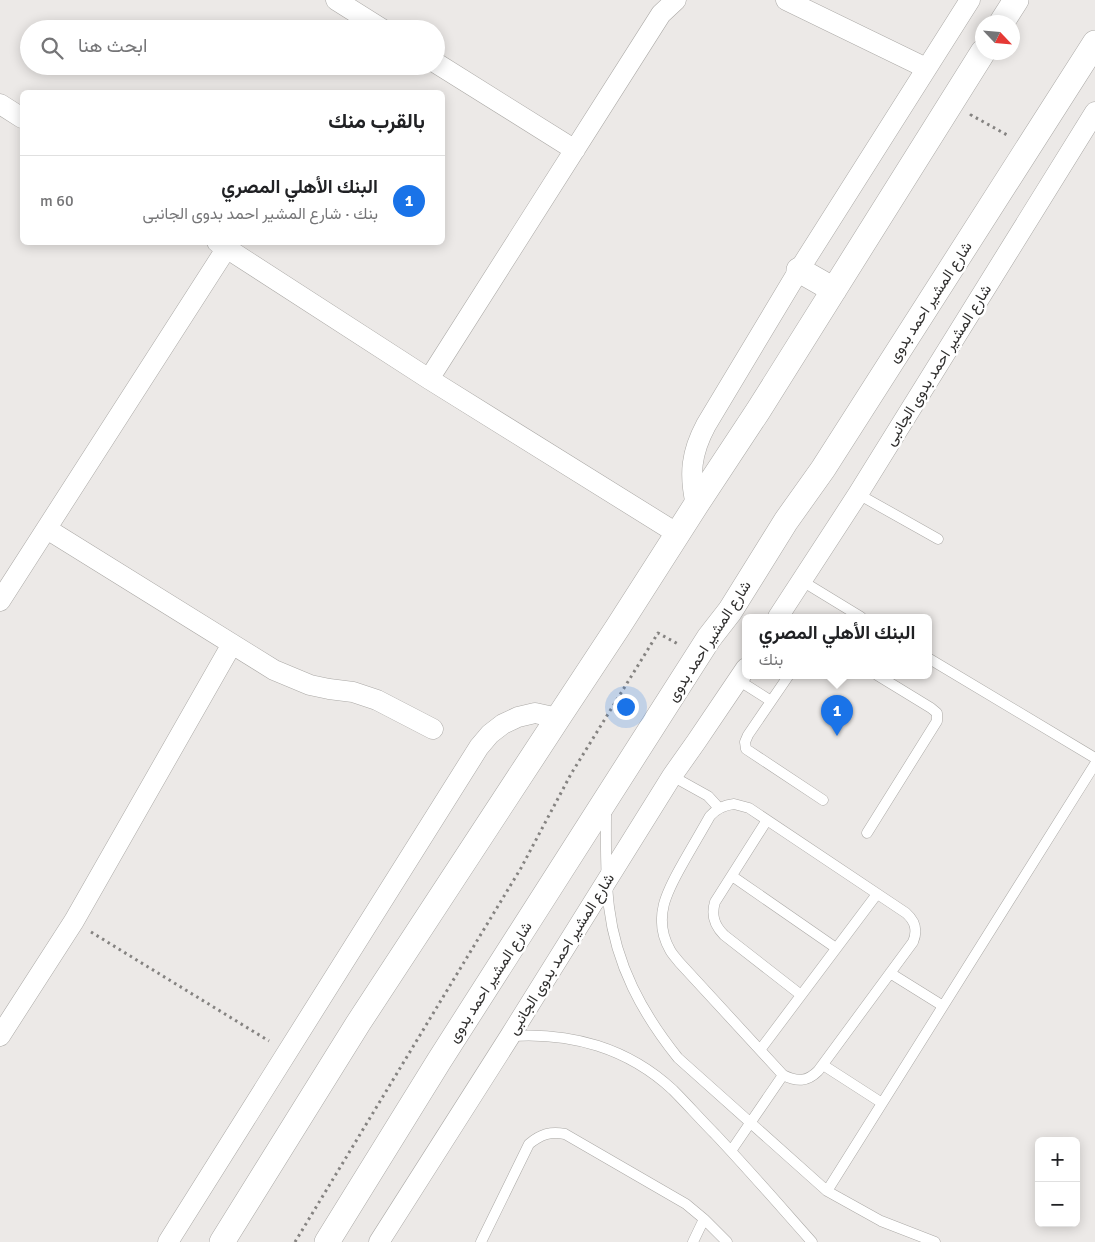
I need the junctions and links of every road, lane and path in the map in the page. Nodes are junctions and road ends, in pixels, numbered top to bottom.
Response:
1 (336, 0) edge
2 (676, 0) edge
3 (786, 0) edge
4 (970, 0) edge
5 (1016, 0) edge
6 (1006, 15) edge
7 (368, 20) edge
8 (1095, 43) edge
9 (978, 60) edge
10 (926, 68) junction
11 (445, 69) edge
12 (0, 104) edge
13 (1095, 112) edge
14 (971, 115) dead end
15 (20, 117) edge
16 (1029, 147) junction
17 (575, 150) junction
18 (221, 246) edge
19 (799, 270) junction
20 (834, 290) junction
21 (429, 379) junction
22 (858, 494) junction
23 (696, 505) junction
24 (46, 529) junction
25 (678, 534) junction
26 (938, 539) dead end
27 (802, 581) junction
28 (0, 601) edge
29 (780, 614) edge
30 (856, 614) edge
31 (232, 644) junction
32 (698, 655) junction
33 (932, 660) edge
34 (742, 674) edge
35 (748, 679) edge
36 (786, 679) edge
37 (884, 679) edge
38 (772, 701) junction
39 (558, 718) junction
40 (434, 730) dead end
41 (1095, 758) edge
42 (1095, 764) edge
43 (672, 776) junction
44 (823, 800) dead end
45 (605, 801) junction
46 (719, 808) junction
47 (767, 820) junction
48 (867, 833) dead end
49 (732, 876) junction
50 (606, 880) junction
51 (877, 894) junction
52 (74, 921) junction
53 (836, 948) junction
54 (890, 972) junction
55 (801, 995) junction
56 (943, 1006) junction
57 (0, 1036) edge
58 (510, 1036) junction
59 (760, 1050) junction
60 (287, 1052) junction
61 (823, 1065) junction
62 (783, 1075) junction
63 (882, 1103) junction
64 (750, 1122) junction
65 (731, 1151) junction
66 (827, 1191) junction
67 (704, 1219) junction
68 (168, 1242) edge
69 (222, 1242) edge
70 (295, 1242) edge
71 (327, 1242) edge
72 (379, 1242) edge
73 (481, 1242) edge
74 (693, 1242) edge
75 (727, 1242) edge
76 (812, 1242) edge
77 (935, 1242) edge

1 - 7 street
2 - 17 street
3 - 10 street
4 - 10 street
5 - 6 street
8 - 16 street, شارع المشير احمد بدوى
9 - 20 street
10 - 19 street
11 - 17 street
12 - 15 street
13 - 22 street, شارع المشير احمد بدوى الجانبى
14 - 16 path
16 - 32 street, شارع المشير احمد بدوى
17 - 21 street
18 - 21 street
18 - 24 street
19 - 20 street
19 - 23 street
20 - 23 street
21 - 25 street
22 - 26 lane
22 - 27 street, شارع المشير احمد بدوى الجانبى
23 - 25 street
24 - 28 street
24 - 31 street
25 - 39 street
27 - 29 street, شارع المشير احمد بدوى الجانبى
27 - 30 lane
31 - 40 street
31 - 52 street
32 - 45 street, شارع المشير احمد بدوى
32 - 70 path
33 - 41 lane
34 - 43 street, شارع المشير احمد بدوى الجانبى
35 - 38 lane
36 - 38 lane
37 - 48 lane
38 - 44 lane
39 - 60 street
39 - 69 street
42 - 56 lane
43 - 46 lane
43 - 50 street, شارع المشير احمد بدوى الجانبى
45 - 50 lane
45 - 71 street, شارع المشير احمد بدوى
46 - 47 lane
46 - 59 lane
47 - 49 lane
47 - 51 lane
49 - 53 lane
49 - 55 lane
50 - 58 street, شارع المشير احمد بدوى الجانبى
50 - 64 lane
51 - 53 lane
51 - 54 lane
52 - 57 street
52 - 60 path
53 - 55 lane
54 - 56 lane
54 - 61 lane
55 - 59 lane
56 - 63 lane
58 - 65 lane
58 - 72 street, شارع المشير احمد بدوى الجانبى
59 - 62 lane
60 - 68 street
61 - 62 lane
61 - 63 lane
62 - 64 lane
63 - 66 lane
64 - 65 lane
64 - 66 lane
65 - 76 lane
66 - 77 lane
67 - 73 lane
67 - 74 lane
67 - 75 lane

